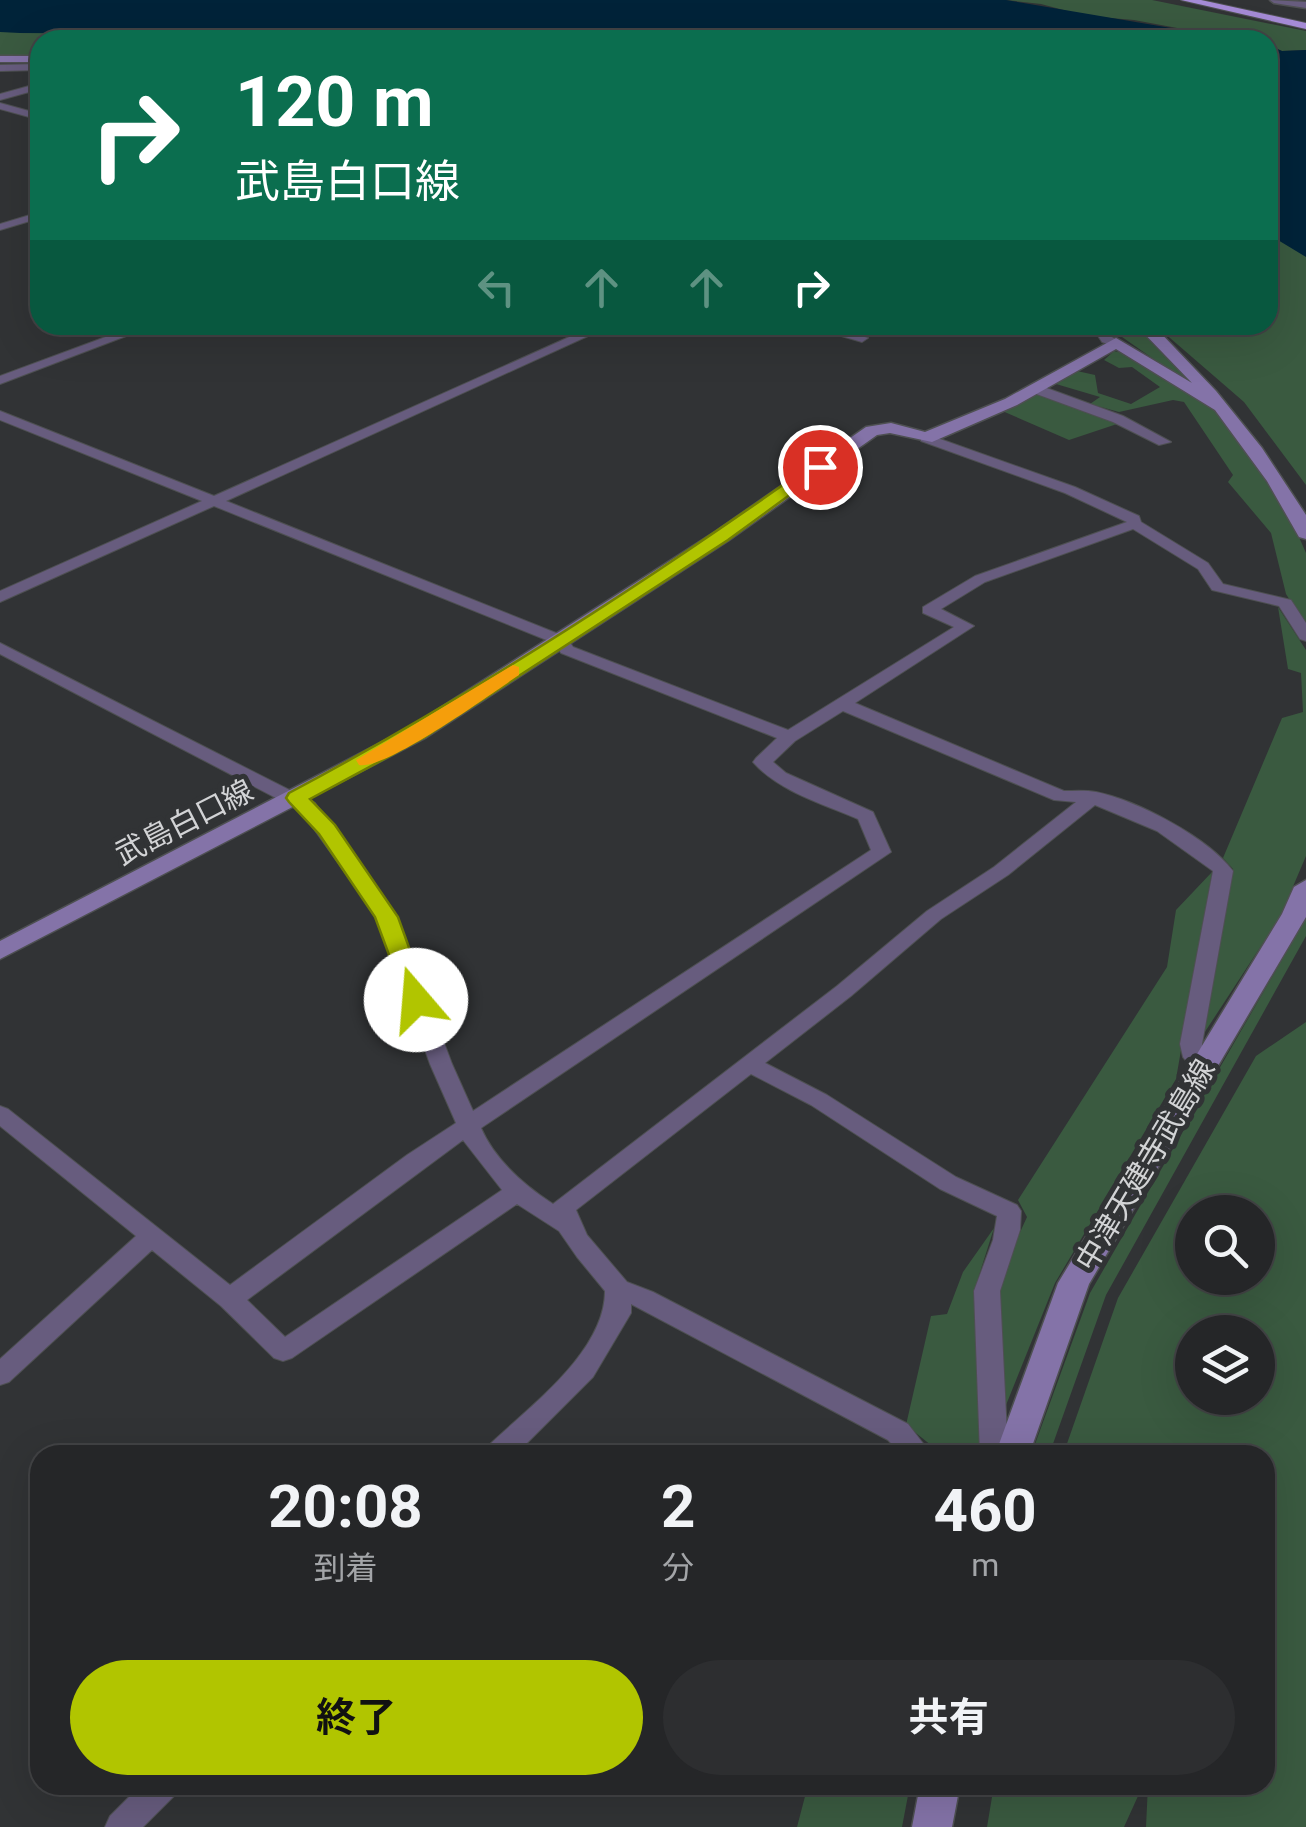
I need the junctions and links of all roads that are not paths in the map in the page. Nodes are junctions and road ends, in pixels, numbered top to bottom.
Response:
1 (1186, 0) edge
2 (1274, 0) edge
3 (1286, 2) edge
4 (1306, 6) edge
5 (1306, 26) edge
6 (0, 59) edge
7 (30, 59) edge
8 (30, 67) edge
9 (0, 68) edge
10 (30, 89) edge
11 (0, 97) edge
12 (0, 106) edge
13 (30, 114) edge
14 (30, 218) edge
15 (0, 227) edge
16 (122, 335) edge
17 (584, 335) edge
18 (1104, 335) edge
19 (1156, 335) edge
20 (1116, 343) junction
21 (0, 380) edge
22 (1036, 390) junction
23 (1218, 406) junction
24 (0, 415) edge
25 (926, 438) junction
26 (1164, 442) dead end
27 (216, 500) junction
28 (1134, 524) junction
29 (1306, 533) edge
30 (0, 597) edge
31 (1306, 636) edge
32 (560, 640) junction
33 (0, 648) edge
34 (844, 704) junction
35 (789, 736) junction
36 (1094, 797) junction
37 (296, 798) junction
38 (1306, 887) edge
39 (0, 951) edge
40 (747, 1062) junction
41 (1204, 1068) junction
42 (0, 1114) edge
43 (468, 1127) junction
44 (517, 1192) junction
45 (566, 1224) junction
46 (152, 1236) junction
47 (618, 1289) junction
48 (230, 1299) junction
49 (0, 1375) edge
50 (507, 1445) edge
51 (909, 1445) edge
52 (994, 1445) edge
53 (1016, 1445) edge
54 (153, 1795) edge
55 (938, 1795) edge
56 (121, 1827) edge
57 (932, 1827) edge

1 - 5 highway
2 - 3 street
3 - 4 street
6 - 7 main road
8 - 9 street
10 - 11 street
12 - 13 street
14 - 15 street
16 - 21 street
17 - 27 street
18 - 20 street
19 - 23 main road
20 - 22 main road
20 - 23 main road
22 - 25 main road
22 - 26 street
23 - 29 main road
24 - 27 street
25 - 28 street
25 - 32 main road, 武島白口線
27 - 30 street
27 - 32 street
28 - 31 street
28 - 34 street
32 - 35 street
32 - 37 main road, 武島白口線
33 - 37 street
34 - 35 street
34 - 36 street
35 - 43 street
36 - 40 street
36 - 41 street
37 - 39 main road, 武島白口線
37 - 43 street
38 - 41 main road, 中津天建寺武島線
40 - 45 street
40 - 52 street
41 - 53 main road, 中津天建寺武島線
42 - 46 street
43 - 44 street
43 - 48 street
44 - 45 street
44 - 48 street
45 - 47 street
46 - 48 street
46 - 49 street
47 - 50 street
47 - 51 street
54 - 56 street
55 - 57 main road

